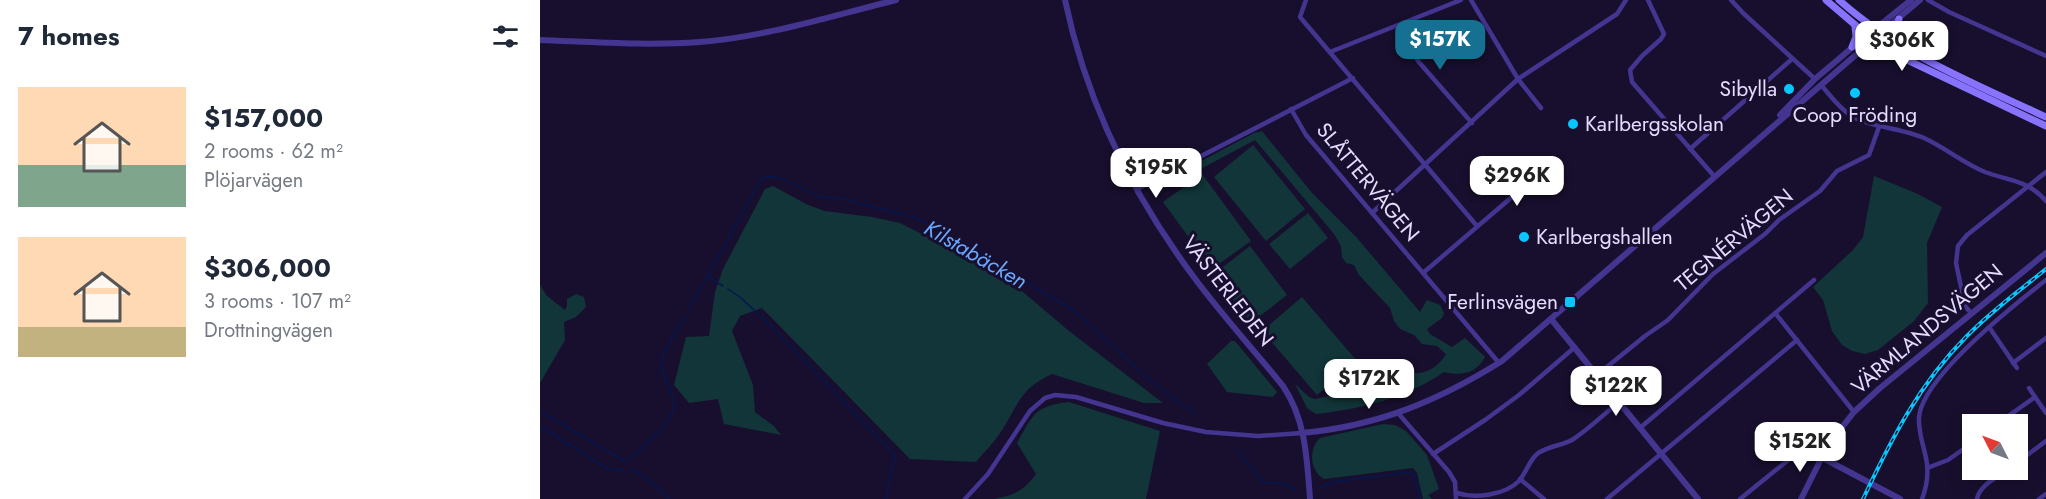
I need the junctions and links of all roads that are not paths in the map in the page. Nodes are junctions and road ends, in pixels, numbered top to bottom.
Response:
1 (896, 0) edge
2 (1065, 0) edge
3 (1306, 0) edge
4 (1461, 0) edge
5 (1471, 0) edge
6 (1626, 0) edge
7 (1648, 0) edge
8 (1731, 0) edge
9 (1826, 0) edge
10 (1839, 0) edge
11 (1911, 0) edge
12 (1920, 0) edge
13 (1928, 0) edge
14 (1899, 19) junction
15 (1399, 26) junction
16 (1855, 26) junction
17 (1879, 30) junction
18 (1870, 37) junction
19 (540, 40) edge
20 (1902, 45) junction
21 (1852, 47) junction
22 (1330, 52) junction
23 (2045, 54) edge
24 (1792, 58) junction
25 (1353, 78) junction
26 (1518, 79) junction
27 (1815, 79) junction
28 (1821, 85) junction
29 (1541, 108) dead end
30 (1291, 109) junction
31 (2046, 117) edge
32 (1472, 123) junction
33 (1880, 124) junction
34 (2046, 126) edge
35 (1770, 127) junction
36 (1690, 149) junction
37 (1426, 165) junction
38 (2046, 172) edge
39 (1548, 173) dead end
40 (1714, 176) junction
41 (2029, 185) junction
42 (1137, 189) junction
43 (2046, 201) edge
44 (1372, 213) junction
45 (1477, 226) junction
46 (2046, 254) edge
47 (1423, 273) junction
48 (1814, 280) dead end
49 (2046, 280) edge
50 (1971, 313) junction
51 (1776, 314) junction
52 (1551, 319) junction
53 (1989, 327) junction
54 (2046, 338) edge
55 (1797, 340) junction
56 (1575, 347) junction
57 (1499, 363) junction
58 (2013, 363) junction
59 (2017, 368) dead end
60 (1597, 375) junction
61 (2030, 388) dead end
62 (2035, 397) junction
63 (1619, 402) junction
64 (1854, 412) junction
65 (1398, 413) junction
66 (2046, 413) edge
67 (2011, 414) edge
68 (1640, 428) junction
69 (1302, 433) junction
70 (1818, 435) dead end
71 (2046, 441) edge
72 (1962, 450) edge
73 (1433, 453) junction
74 (1662, 454) junction
75 (2028, 454) edge
76 (1821, 457) junction
77 (1927, 468) junction
78 (1520, 479) junction
79 (1994, 480) edge
80 (2046, 494) edge
81 (1457, 496) edge
82 (965, 499) edge
83 (1310, 499) edge
84 (1544, 499) edge
85 (1607, 499) edge
86 (1698, 499) edge
87 (1740, 499) edge
88 (1801, 499) edge
89 (1900, 499) edge
90 (1922, 499) edge
91 (1977, 499) edge
92 (2039, 499) edge

1 - 19 street
2 - 42 street, VÄSTERLEDEN
3 - 22 street
4 - 15 street
5 - 26 street
6 - 26 street
7 - 36 street
8 - 24 street
9 - 16 main road
10 - 17 main road
11 - 17 street
12 - 14 street
13 - 23 street
14 - 17 street
14 - 20 main road
15 - 22 street
15 - 32 street
16 - 18 main road
16 - 21 main road
17 - 18 main road
17 - 20 main road
18 - 21 street
18 - 28 street
18 - 34 main road
20 - 31 main road
21 - 27 street
22 - 25 street
24 - 27 street
24 - 36 street
25 - 30 street
25 - 37 street
26 - 29 street
26 - 32 street
27 - 28 street
27 - 35 street
28 - 33 street
28 - 35 street
30 - 42 street
30 - 44 street, SLÅTTERVÄGEN
32 - 37 street
33 - 41 street
33 - 60 street, TEGNÉRVÄGEN
35 - 40 street
36 - 40 street
37 - 44 street
37 - 45 street
38 - 41 street
39 - 45 street, SLÅTTERVÄGEN
40 - 52 street
41 - 43 street
41 - 50 street
42 - 69 street, VÄSTERLEDEN
44 - 47 street, SLÅTTERVÄGEN
45 - 47 street, SLÅTTERVÄGEN
46 - 50 street, VÄRMLANDSVÄGEN
47 - 57 street, SLÅTTERVÄGEN
48 - 51 street
49 - 53 street
50 - 64 street, VÄRMLANDSVÄGEN
51 - 55 street
51 - 68 street
52 - 56 street
52 - 57 street
53 - 58 street
53 - 77 street
54 - 58 street
55 - 64 street
55 - 74 street
56 - 60 street
56 - 73 street
57 - 65 street
58 - 59 street
60 - 63 street
61 - 62 street
62 - 66 street
62 - 67 street
63 - 68 street
63 - 78 street
64 - 76 street, VÄRMLANDSVÄGEN
65 - 69 street
65 - 73 street
68 - 74 street
69 - 82 street
69 - 83 street, VÄSTERLEDEN
70 - 87 street
71 - 75 street
72 - 77 street
73 - 81 street
74 - 85 street
74 - 86 street
76 - 88 street, VÄRMLANDSVÄGEN
76 - 89 street
77 - 90 street
78 - 81 street
78 - 84 street
79 - 91 street
80 - 92 street

